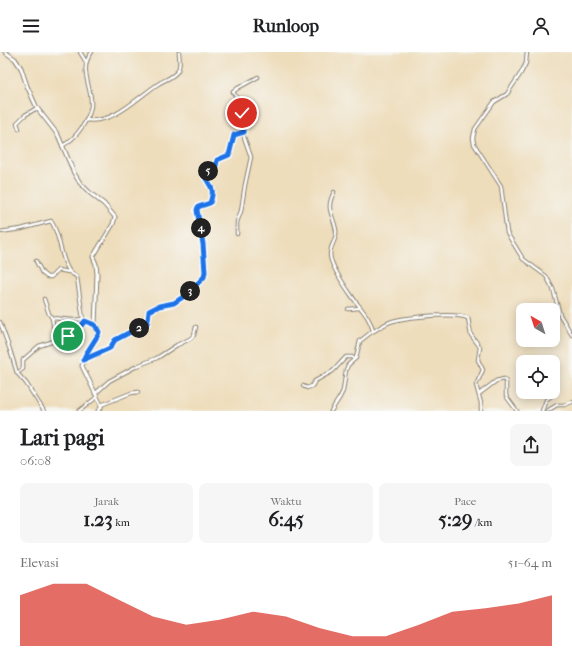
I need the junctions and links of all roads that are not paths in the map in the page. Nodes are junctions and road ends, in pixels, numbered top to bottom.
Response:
1 (5, 52) edge
2 (80, 52) edge
3 (92, 52) edge
4 (178, 52) edge
5 (527, 52) edge
6 (86, 62) junction
7 (258, 77) dead end
8 (37, 108) junction
9 (86, 120) junction
10 (19, 129) dead end
11 (244, 132) junction
12 (62, 146) junction
13 (334, 192) dead end
14 (0, 232) edge
15 (237, 234) dead end
16 (36, 261) dead end
17 (69, 272) junction
18 (44, 299) dead end
19 (361, 308) junction
20 (348, 309) dead end
21 (52, 318) junction
22 (84, 320) junction
23 (0, 322) edge
24 (96, 326) junction
25 (196, 327) dead end
26 (373, 331) junction
27 (572, 335) edge
28 (57, 340) junction
29 (66, 344) dead end
30 (59, 347) dead end
31 (354, 359) junction
32 (83, 360) junction
33 (17, 373) junction
34 (303, 386) dead end
35 (138, 392) dead end
36 (479, 394) junction
37 (96, 396) junction
38 (547, 399) edge
39 (572, 402) edge
40 (101, 405) junction
41 (44, 411) edge
42 (78, 411) edge
43 (98, 411) edge
44 (331, 411) edge
45 (481, 411) edge
46 (517, 411) edge
47 (542, 411) edge
48 (548, 411) edge

1 - 8 street
2 - 6 street
3 - 6 street
4 - 9 street
5 - 27 street
6 - 9 street
7 - 11 street
8 - 10 street
8 - 12 street
9 - 12 street
11 - 15 street
11 - 32 street
12 - 24 street
13 - 19 street
14 - 17 street
16 - 17 street
17 - 22 street
18 - 21 street
19 - 20 street
19 - 26 street
21 - 22 street
21 - 28 street
22 - 24 street
22 - 29 street
23 - 33 street
24 - 32 street
25 - 37 street
26 - 31 street
26 - 36 street
28 - 30 street
28 - 33 street
31 - 34 street
31 - 44 street
32 - 37 street
33 - 41 street
35 - 40 street
36 - 45 street
36 - 46 street
37 - 40 street
37 - 42 street
38 - 47 street
39 - 48 street
40 - 43 street

